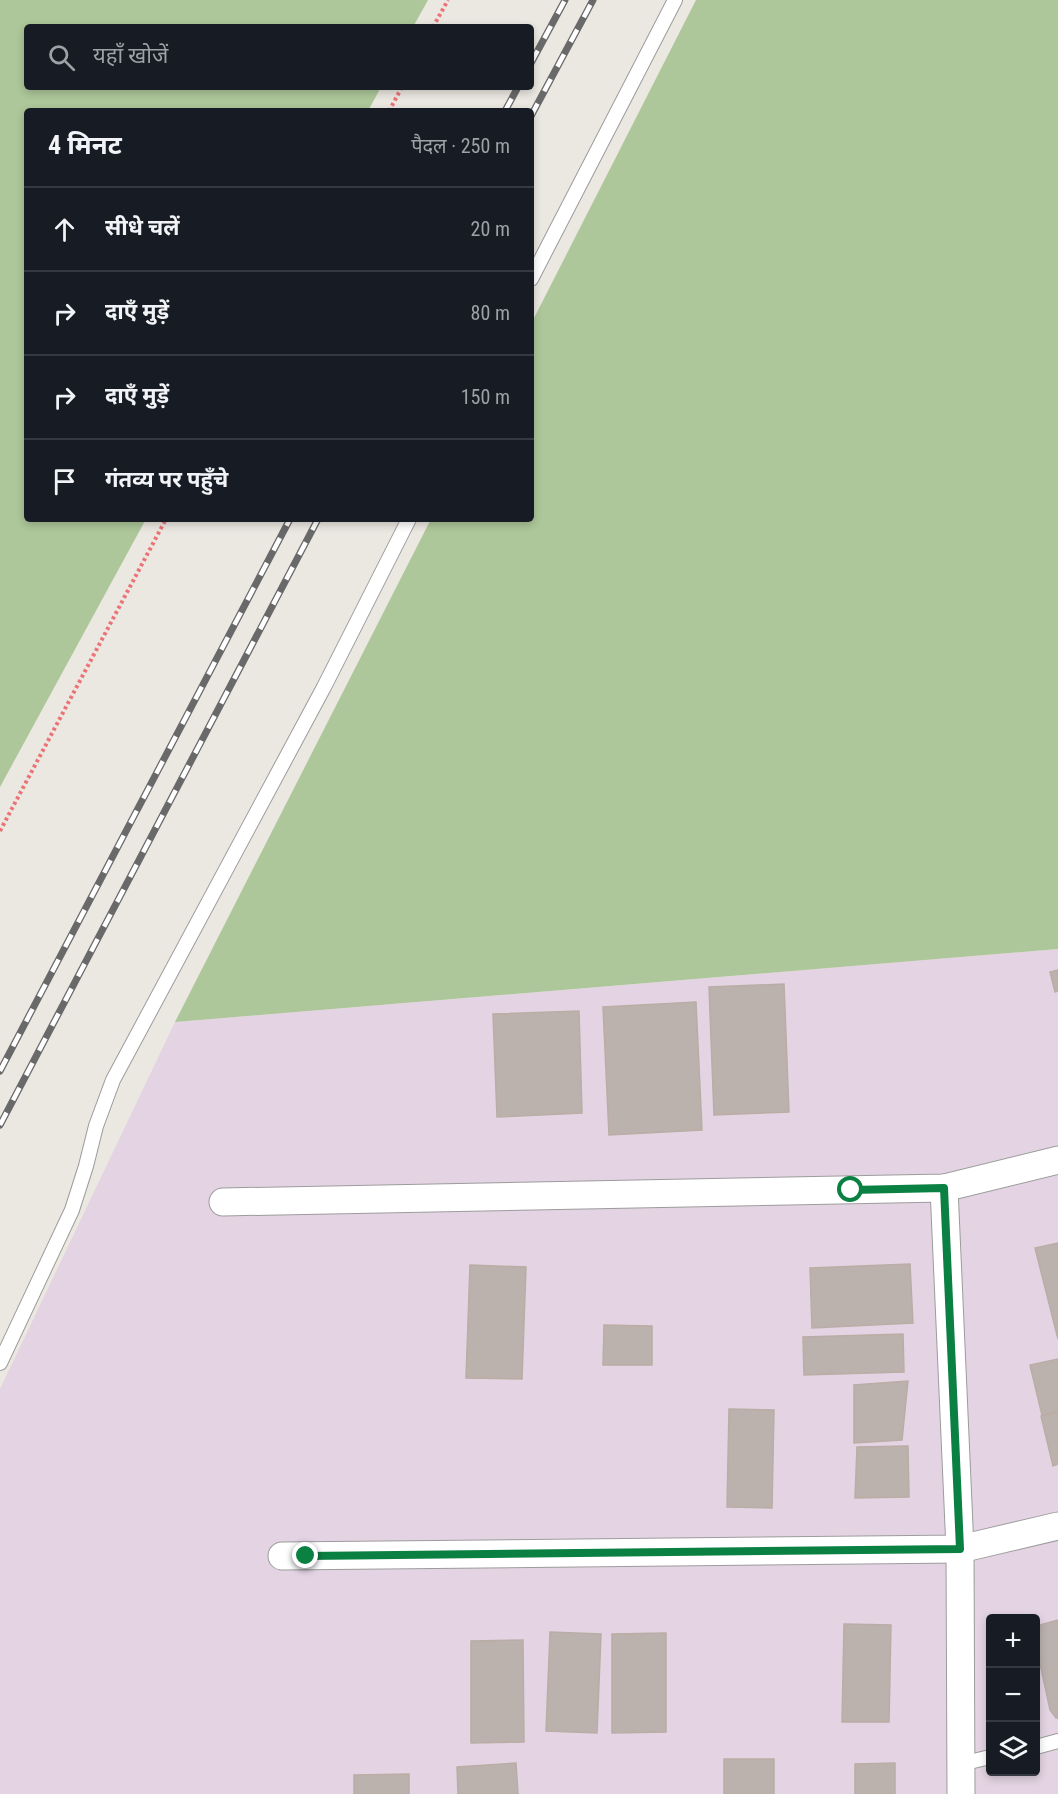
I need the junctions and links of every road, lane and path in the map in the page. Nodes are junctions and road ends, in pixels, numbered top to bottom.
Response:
1 (448, 0) edge
2 (675, 0) edge
3 (435, 24) edge
4 (400, 90) edge
5 (391, 108) edge
6 (534, 273) edge
7 (164, 522) edge
8 (407, 522) edge
9 (0, 831) edge
10 (1058, 1160) edge
11 (944, 1188) junction
12 (223, 1202) dead end
13 (0, 1363) edge
14 (1058, 1526) edge
15 (960, 1549) junction
16 (282, 1556) dead end
17 (1058, 1741) edge
18 (1040, 1746) edge
19 (986, 1758) edge
20 (961, 1764) junction
21 (961, 1794) edge

1 - 3 path
2 - 6 lane
4 - 5 path
7 - 9 path
8 - 13 lane
10 - 11 street
11 - 12 street
11 - 15 street
14 - 15 street
15 - 16 street
15 - 20 street
17 - 18 lane
19 - 20 lane
20 - 21 street

